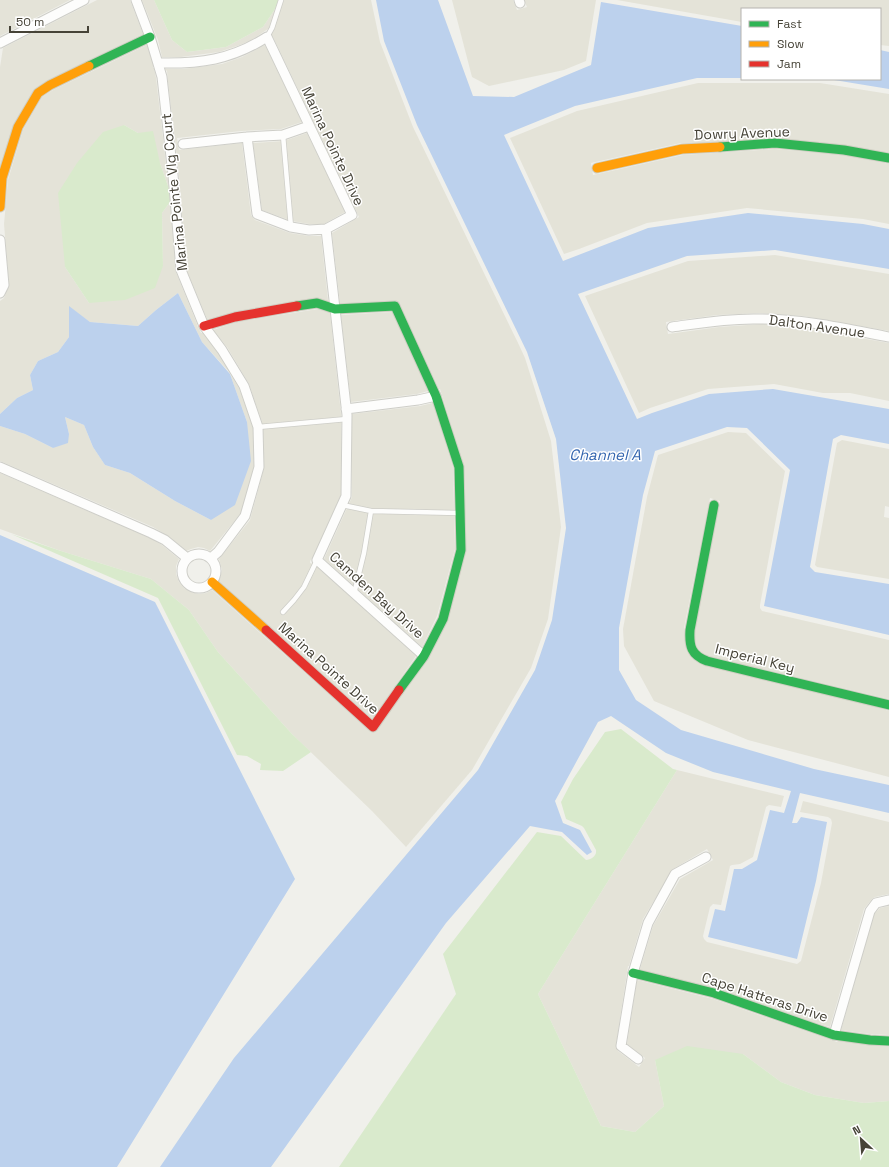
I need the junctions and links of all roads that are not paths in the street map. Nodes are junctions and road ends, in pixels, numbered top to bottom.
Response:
1 (84, 0) edge
2 (136, 0) edge
3 (281, 0) edge
4 (150, 37) junction
5 (266, 37) junction
6 (0, 43) edge
7 (158, 63) junction
8 (309, 126) junction
9 (283, 135) junction
10 (247, 137) junction
11 (183, 144) dead end
12 (889, 158) edge
13 (597, 168) dead end
14 (0, 207) edge
15 (292, 227) junction
16 (326, 229) junction
17 (0, 240) edge
18 (0, 293) edge
19 (335, 309) junction
20 (204, 326) junction
21 (672, 327) dead end
22 (889, 337) edge
23 (436, 396) junction
24 (346, 409) junction
25 (347, 419) junction
26 (258, 427) junction
27 (0, 467) edge
28 (342, 505) junction
29 (714, 505) dead end
30 (371, 511) junction
31 (460, 513) junction
32 (187, 558) junction
33 (211, 558) junction
34 (317, 560) junction
35 (212, 582) junction
36 (354, 594) junction
37 (283, 612) dead end
38 (424, 656) junction
39 (889, 705) edge
40 (706, 857) dead end
41 (889, 900) edge
42 (633, 973) junction
43 (834, 1035) junction
44 (889, 1041) edge
45 (638, 1059) dead end

1 - 6 street
2 - 4 street
3 - 5 lane
4 - 7 street
4 - 14 street
5 - 7 street
5 - 8 street, Marina Pointe Drive
7 - 20 street, Marina Pointe Vlg Court
8 - 9 street
8 - 16 street, Marina Pointe Drive
9 - 10 street
9 - 15 lane
10 - 11 street
10 - 15 street
12 - 13 street, Dowry Avenue
15 - 16 street
16 - 19 street
17 - 18 street
19 - 20 street
19 - 23 street, Marina Pointe Drive
19 - 24 street, Camden Bay Drive
20 - 26 street, Marina Pointe Vlg Court
21 - 22 street, Dalton Avenue
23 - 24 street
23 - 31 street, Marina Pointe Drive
24 - 25 street, Camden Bay Drive
25 - 26 lane
25 - 28 street, Camden Bay Drive
26 - 33 street, Marina Pointe Vlg Court
27 - 32 street
28 - 30 lane
28 - 34 street, Camden Bay Drive
29 - 39 street, Imperial Key
30 - 31 lane
30 - 36 lane
31 - 38 street, Marina Pointe Drive
32 - 33 street
32 - 35 street
33 - 35 street
34 - 36 street, Camden Bay Drive
34 - 37 lane
35 - 38 street, Marina Pointe Drive
36 - 38 street, Camden Bay Drive
40 - 42 street
41 - 43 street
42 - 43 street, Cape Hatteras Drive
42 - 45 street
43 - 44 street, Cape Hatteras Drive

